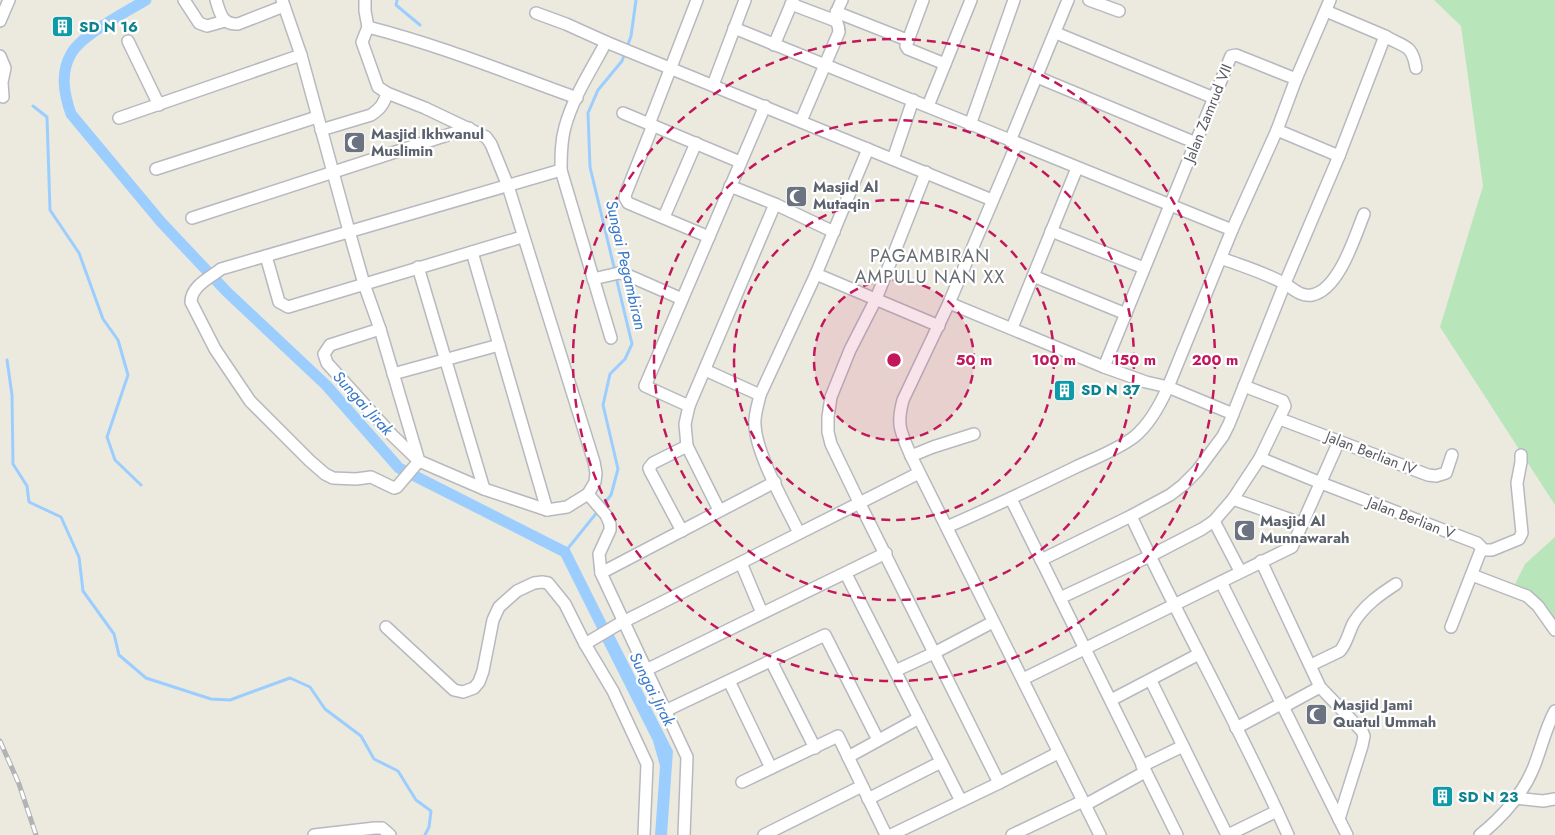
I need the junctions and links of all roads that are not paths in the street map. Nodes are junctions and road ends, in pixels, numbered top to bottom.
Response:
1 (9, 0) edge
2 (184, 0) edge
3 (216, 0) edge
4 (365, 0) edge
5 (697, 0) edge
6 (745, 0) edge
7 (842, 0) edge
8 (923, 0) edge
9 (971, 0) edge
10 (1014, 0) edge
11 (1068, 0) edge
12 (1089, 0) edge
13 (792, 2) edge
14 (283, 3) edge
15 (1328, 5) edge
16 (1119, 11) dead end
17 (536, 14) dead end
18 (836, 16) junction
19 (0, 21) edge
20 (225, 21) junction
21 (368, 27) junction
22 (734, 28) junction
23 (1056, 33) junction
24 (1385, 36) junction
25 (906, 40) junction
26 (128, 41) dead end
27 (608, 42) junction
28 (774, 45) junction
29 (301, 55) junction
30 (0, 56) edge
31 (824, 64) junction
32 (944, 64) junction
33 (671, 67) junction
34 (1416, 68) dead end
35 (1037, 77) junction
36 (1296, 79) junction
37 (713, 85) junction
38 (387, 94) junction
39 (3, 97) dead end
40 (577, 98) junction
41 (1214, 98) junction
42 (913, 100) junction
43 (160, 105) junction
44 (765, 106) junction
45 (928, 106) junction
46 (623, 113) dead end
47 (317, 117) junction
48 (118, 118) dead end
49 (801, 121) junction
50 (651, 124) junction
51 (970, 125) junction
52 (470, 128) junction
53 (321, 130) junction
54 (1277, 130) junction
55 (1014, 143) junction
56 (1196, 143) junction
57 (696, 144) junction
58 (868, 148) junction
59 (1339, 156) junction
60 (893, 159) junction
61 (740, 162) junction
62 (1077, 168) junction
63 (156, 169) dead end
64 (561, 170) junction
65 (926, 172) junction
66 (332, 173) junction
67 (508, 186) junction
68 (730, 186) junction
69 (992, 200) junction
70 (775, 204) junction
71 (1170, 206) junction
72 (1364, 214) dead end
73 (664, 217) junction
74 (192, 218) dead end
75 (1232, 230) junction
76 (348, 231) junction
77 (1052, 231) junction
78 (834, 232) junction
79 (522, 236) junction
80 (709, 237) junction
81 (472, 252) junction
82 (266, 256) junction
83 (1221, 258) junction
84 (418, 267) junction
85 (1144, 268) junction
86 (816, 274) junction
87 (1033, 276) junction
88 (593, 279) junction
89 (364, 284) junction
90 (1285, 284) junction
91 (682, 299) junction
92 (876, 299) junction
93 (949, 303) junction
94 (1126, 314) junction
95 (939, 326) junction
96 (1012, 328) junction
97 (380, 329) junction
98 (610, 338) dead end
99 (499, 345) junction
100 (446, 359) junction
101 (1104, 367) junction
102 (705, 370) junction
103 (393, 374) junction
104 (1244, 386) junction
105 (1168, 387) junction
106 (760, 395) junction
107 (689, 406) junction
108 (1233, 414) junction
109 (1280, 419) junction
110 (974, 434) dead end
111 (1338, 441) junction
112 (687, 446) junction
113 (1521, 454) dead end
114 (1452, 455) dead end
115 (911, 456) junction
116 (1260, 458) junction
117 (417, 464) junction
118 (919, 473) junction
119 (774, 482) junction
120 (1321, 483) junction
121 (484, 489) junction
122 (591, 496) junction
123 (1011, 499) junction
124 (1233, 499) junction
125 (859, 502) junction
126 (547, 510) junction
127 (719, 510) junction
128 (1131, 516) junction
129 (1214, 521) junction
130 (1303, 524) junction
131 (947, 527) junction
132 (682, 531) junction
133 (799, 533) junction
134 (1481, 550) junction
135 (886, 553) junction
136 (1150, 556) junction
137 (1041, 560) junction
138 (1261, 561) junction
139 (741, 562) junction
140 (1240, 571) junction
141 (601, 573) junction
142 (846, 574) junction
143 (1472, 575) junction
144 (1221, 582) junction
145 (1396, 584) dead end
146 (1060, 598) junction
147 (1174, 605) junction
148 (762, 612) junction
149 (993, 622) junction
150 (621, 623) junction
151 (386, 627) dead end
152 (1451, 627) dead end
153 (1555, 630) edge
154 (585, 644) junction
155 (1085, 649) junction
156 (934, 654) junction
157 (1199, 654) junction
158 (771, 661) junction
159 (1311, 665) junction
160 (646, 670) junction
161 (894, 672) junction
162 (1023, 680) junction
163 (729, 681) junction
164 (1151, 681) junction
165 (1320, 687) junction
166 (1111, 700) junction
167 (1282, 706) junction
168 (665, 711) junction
169 (1555, 711) edge
170 (919, 718) junction
171 (1236, 728) junction
172 (878, 740) junction
173 (1183, 746) junction
174 (815, 748) junction
175 (1058, 753) junction
176 (848, 757) junction
177 (941, 762) junction
178 (770, 768) junction
179 (1144, 769) junction
180 (742, 782) dead end
181 (999, 783) junction
182 (862, 786) junction
183 (1515, 798) junction
184 (868, 799) junction
185 (1555, 799) edge
186 (960, 801) junction
187 (1084, 803) junction
188 (1277, 810) junction
189 (1339, 820) junction
190 (892, 834) edge
191 (314, 835) edge
192 (390, 835) edge
193 (644, 835) edge
194 (684, 835) edge
195 (764, 835) edge
196 (1012, 835) edge
197 (1100, 835) edge
198 (1177, 835) edge
199 (1227, 835) edge
200 (1288, 835) edge
201 (1347, 835) edge
202 (1480, 835) edge

1 - 19 street
2 - 20 street
3 - 20 street
4 - 21 street
5 - 33 street
6 - 22 street
7 - 18 street
8 - 25 street
9 - 32 street
10 - 51 street
11 - 23 street
12 - 16 street
13 - 18 street
13 - 28 street
14 - 20 street
14 - 29 street
15 - 24 street
15 - 36 street
17 - 27 street
18 - 25 street
18 - 31 street
21 - 38 street
21 - 40 street
22 - 28 street
22 - 37 street
23 - 35 street
23 - 41 street
24 - 34 street
24 - 59 street
25 - 32 street
26 - 43 street
27 - 33 street
27 - 40 street
28 - 31 street
29 - 43 street
29 - 47 street
30 - 39 street
31 - 42 street
31 - 49 street
32 - 45 street
33 - 37 street
33 - 50 street
35 - 55 street
35 - 56 street
36 - 41 street, Jalan Zamrud VII
36 - 54 street
37 - 44 street
38 - 52 street
38 - 53 street
40 - 64 street
41 - 56 street, Jalan Zamrud VII
42 - 45 street
42 - 60 street
43 - 48 street
44 - 49 street
44 - 61 street
45 - 51 street
46 - 50 street
47 - 53 street
47 - 63 street
49 - 58 street
50 - 57 street
50 - 73 street
51 - 55 street
52 - 66 street
52 - 67 street
53 - 66 street
54 - 59 street
54 - 75 street
55 - 62 street
55 - 69 street
56 - 71 street, Jalan Zamrud VII
57 - 61 street
57 - 73 street
58 - 60 street
58 - 78 street
59 - 90 street
60 - 65 street
61 - 68 street
62 - 71 street
62 - 77 street
64 - 67 street
64 - 88 street
65 - 69 street
65 - 92 street
66 - 74 street
66 - 76 street
67 - 76 street
67 - 79 street
68 - 70 street
68 - 80 street
69 - 93 street
70 - 78 street
70 - 102 street
71 - 75 street
71 - 85 street, Jalan Zamrud VII
72 - 90 street
73 - 80 street
75 - 83 street
76 - 82 street
76 - 89 street
77 - 85 street
77 - 87 street
78 - 86 street
79 - 81 street
79 - 122 street
80 - 91 street
81 - 84 street
81 - 99 street
82 - 89 street
82 - 117 street
83 - 90 street
83 - 105 street
84 - 89 street
84 - 100 street
85 - 94 street, Jalan Zamrud VII
86 - 92 street
86 - 106 street
87 - 94 street
87 - 96 street
88 - 91 street
88 - 98 street
89 - 97 street
90 - 104 street
91 - 107 street
92 - 95 street
92 - 125 street
93 - 95 street
93 - 96 street
94 - 101 street, Jalan Zamrud VII
95 - 115 street
96 - 101 street
97 - 103 street
97 - 117 street
99 - 100 street
99 - 126 street
100 - 103 street
100 - 121 street
101 - 105 street
102 - 106 street
102 - 107 street
103 - 117 street
104 - 108 street
104 - 109 street
105 - 108 street
105 - 123 street
106 - 119 street
107 - 112 street
108 - 128 street
109 - 111 street, Jalan Berlian IV
109 - 116 street
110 - 115 street
111 - 114 street, Jalan Berlian IV
111 - 120 street
112 - 127 street
112 - 132 street
113 - 134 street
115 - 118 street
116 - 120 street, Jalan Berlian V
116 - 124 street
117 - 121 street
118 - 125 street
118 - 131 street
119 - 127 street
119 - 133 street
120 - 130 street
120 - 134 street, Jalan Berlian V
121 - 126 street
122 - 126 street
122 - 141 street
123 - 131 street
123 - 137 street
124 - 129 street
124 - 130 street
125 - 133 street
125 - 135 street
127 - 132 street
128 - 136 street
128 - 137 street
129 - 136 street
129 - 140 street
130 - 138 street
131 - 149 street
132 - 141 street
133 - 139 street
134 - 143 street
135 - 142 street
135 - 156 street
136 - 146 street
136 - 147 street
137 - 146 street
138 - 140 street
138 - 159 street
139 - 148 street
139 - 150 street
140 - 144 street
141 - 150 street
142 - 148 street
142 - 161 street
143 - 152 street
143 - 153 street
144 - 147 street
144 - 167 street
145 - 159 street
146 - 155 street
147 - 155 street
147 - 157 street
148 - 160 street
149 - 156 street
149 - 162 street
150 - 154 street
150 - 160 street
151 - 154 street
154 - 193 street
155 - 162 street
155 - 166 street
156 - 161 street
156 - 181 street
157 - 164 street
157 - 171 street
158 - 163 street
158 - 172 street
158 - 174 street
159 - 165 street
160 - 168 street
161 - 170 street
162 - 175 street
163 - 168 street
163 - 178 street
164 - 166 street
164 - 173 street
165 - 167 street
165 - 189 street
166 - 179 street
167 - 171 street
167 - 189 street
168 - 194 street
169 - 183 street
170 - 172 street
170 - 177 street
171 - 188 street
172 - 176 street
173 - 179 street
173 - 199 street
174 - 176 street
174 - 178 street
175 - 181 street
175 - 187 street
176 - 182 street
177 - 184 street
177 - 186 street
178 - 180 street
179 - 187 street
179 - 198 street
181 - 186 street
182 - 184 street
182 - 195 street
183 - 185 street
183 - 202 street
184 - 190 street
186 - 190 street
187 - 196 street
187 - 197 street
188 - 199 street
188 - 200 street
189 - 201 street
191 - 192 street

